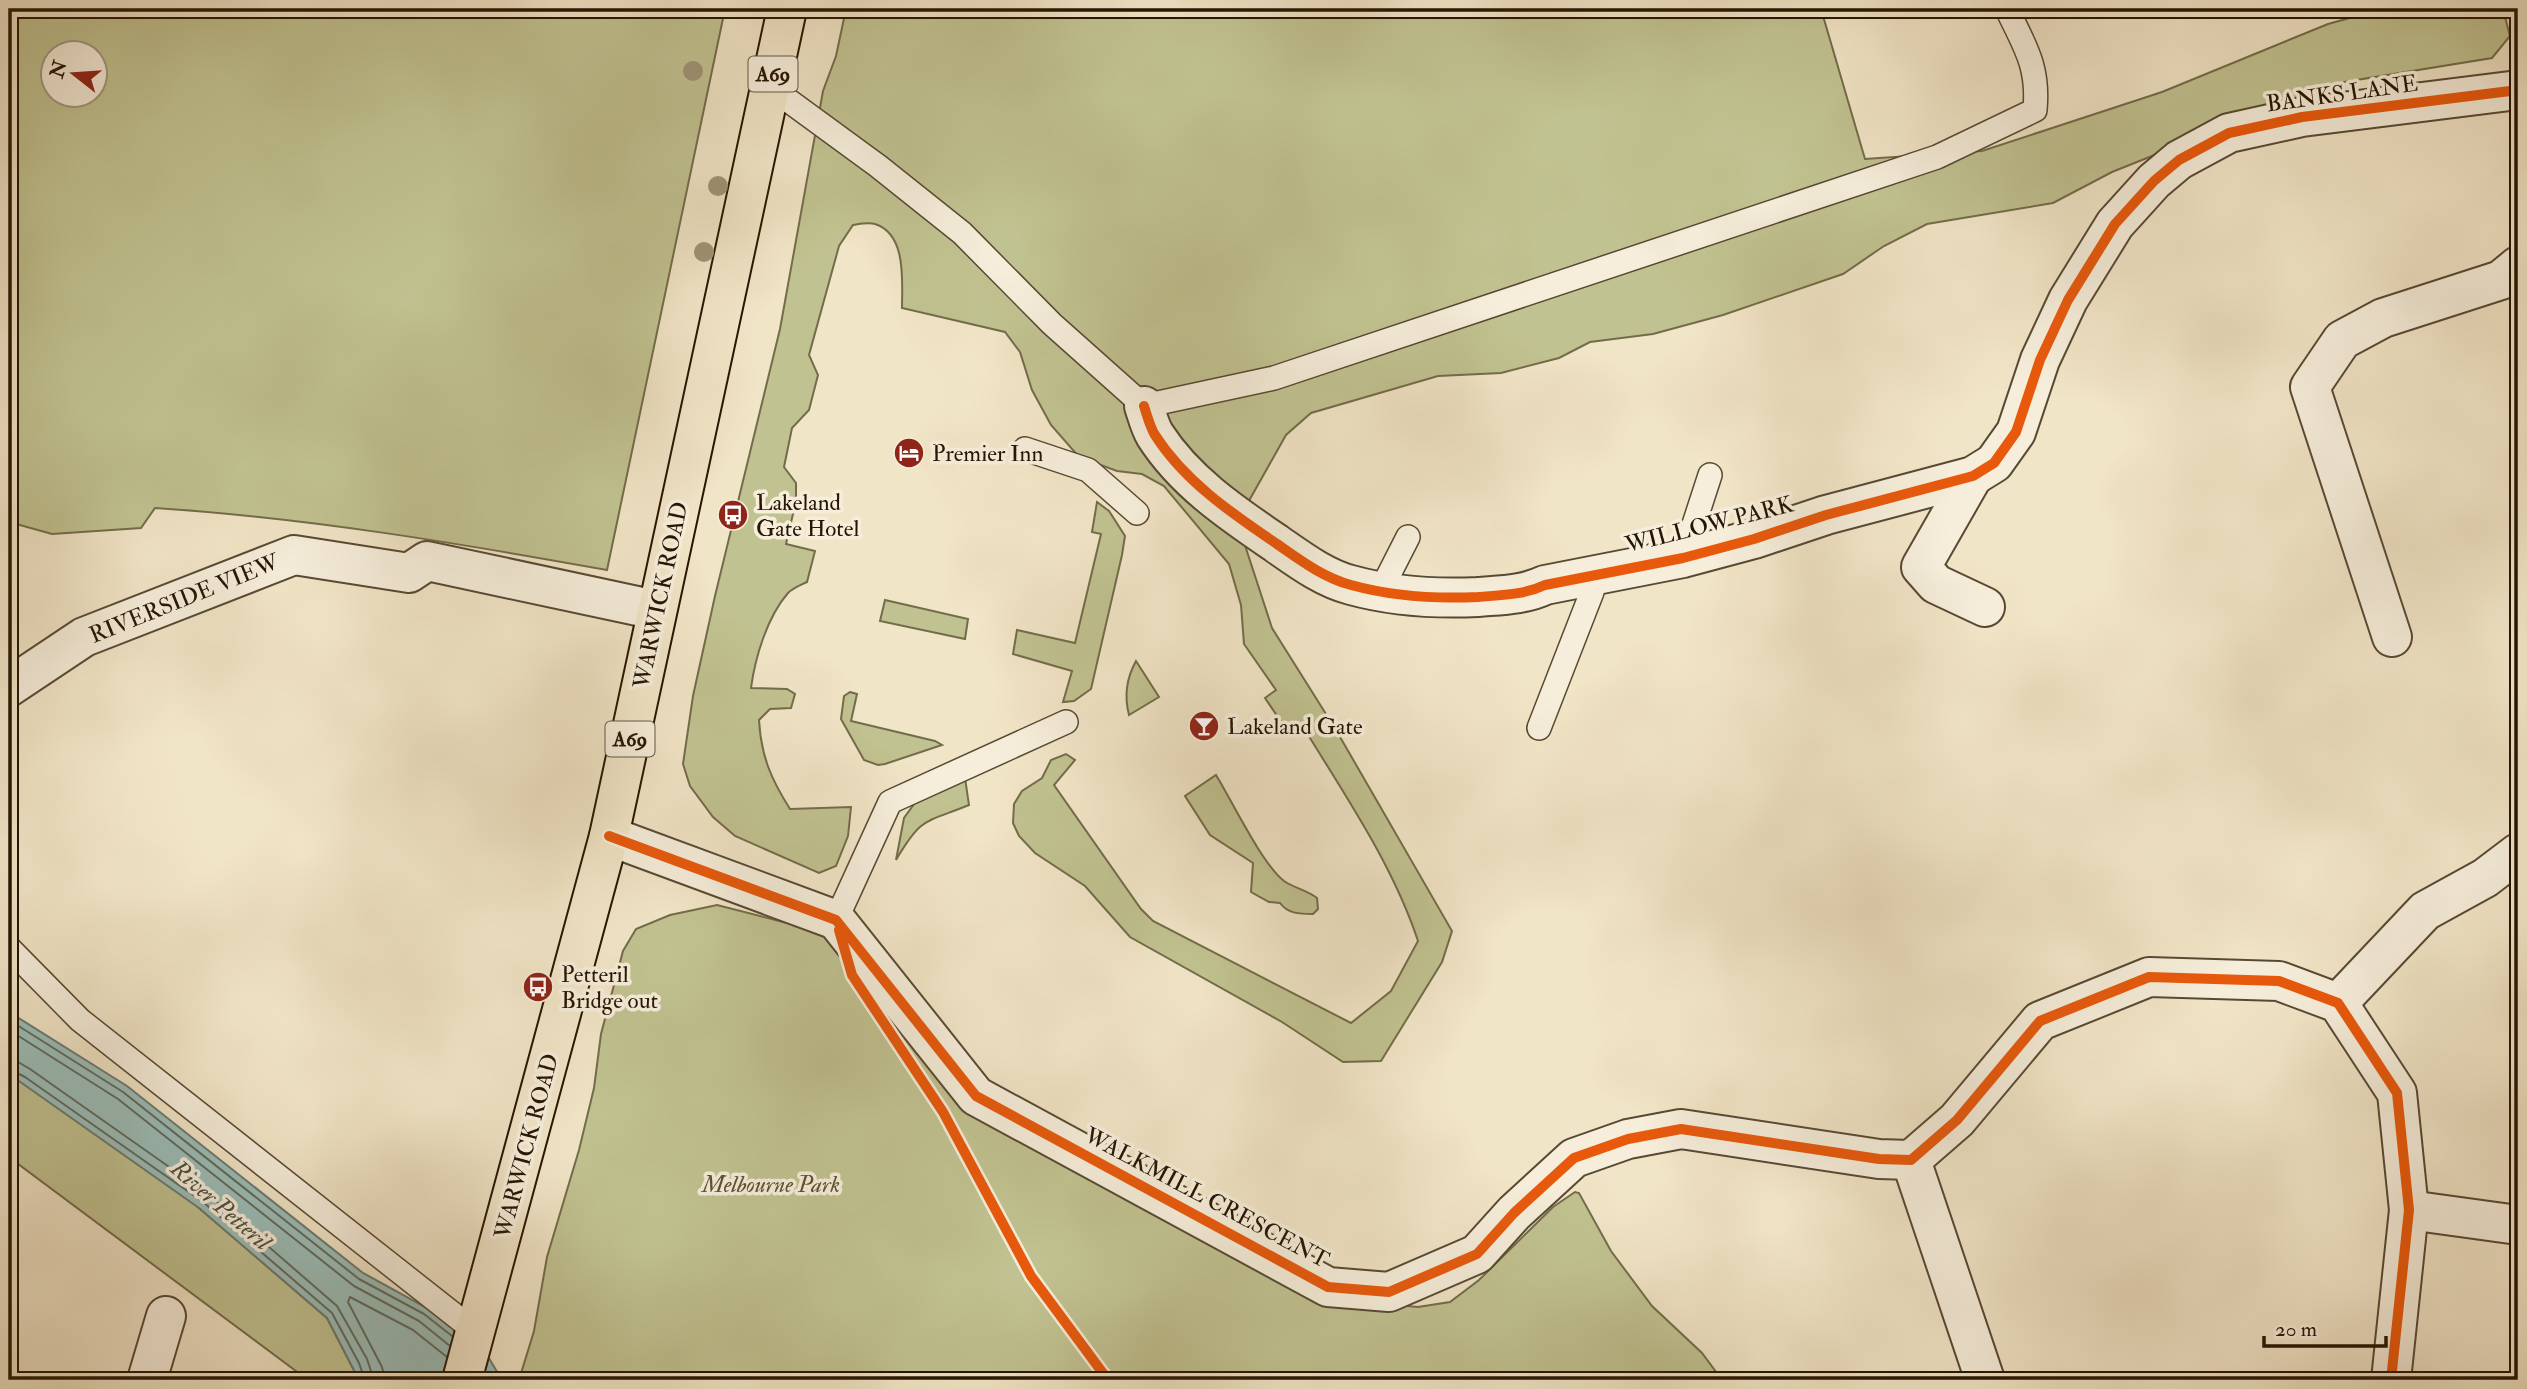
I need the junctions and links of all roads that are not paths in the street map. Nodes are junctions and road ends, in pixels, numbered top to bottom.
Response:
1 (787, 9) edge
2 (2007, 9) edge
3 (770, 87) junction
4 (2518, 90) edge
5 (2179, 160) joint
6 (2518, 266) edge
7 (1144, 406) junction
8 (1025, 450) dead end
9 (1710, 475) dead end
10 (1973, 477) junction
11 (1137, 513) dead end
12 (1408, 537) dead end
13 (1683, 558) junction
14 (1591, 574) junction
15 (1380, 592) junction
16 (1985, 607) dead end
17 (656, 610) junction
18 (2392, 637) dead end
19 (9, 687) edge
20 (1066, 722) dead end
21 (1539, 727) dead end
22 (610, 836) junction
23 (2518, 853) edge
24 (836, 920) junction
25 (9, 948) edge
26 (2338, 1003) junction
27 (1911, 1160) junction
28 (2409, 1210) junction
29 (2518, 1225) edge
30 (166, 1316) dead end
31 (476, 1332) junction
32 (147, 1380) edge
33 (462, 1380) edge
34 (1985, 1380) edge
35 (2391, 1380) edge

1 - 3 main road, WARWICK ROAD / A69
2 - 7 lane
3 - 7 lane
3 - 17 main road, WARWICK ROAD / A69
4 - 5 street, BANKS LANE
5 - 10 street, WILLOW PARK
6 - 18 street
7 - 15 street, WILLOW PARK
8 - 11 lane
9 - 13 lane
10 - 13 street, WILLOW PARK
10 - 16 street, WILLOW PARK
12 - 15 lane
13 - 14 street, WILLOW PARK
14 - 15 street, WILLOW PARK
14 - 21 lane
17 - 19 street, RIVERSIDE VIEW
17 - 22 main road, WARWICK ROAD / A69
20 - 24 lane
22 - 24 street
22 - 31 main road, WARWICK ROAD / A69
23 - 26 street
24 - 27 street, WALKMILL CRESCENT
25 - 31 lane
26 - 27 street
26 - 28 street
27 - 34 street
28 - 29 street
28 - 35 street
30 - 32 street
31 - 33 main road, WARWICK ROAD / A69

